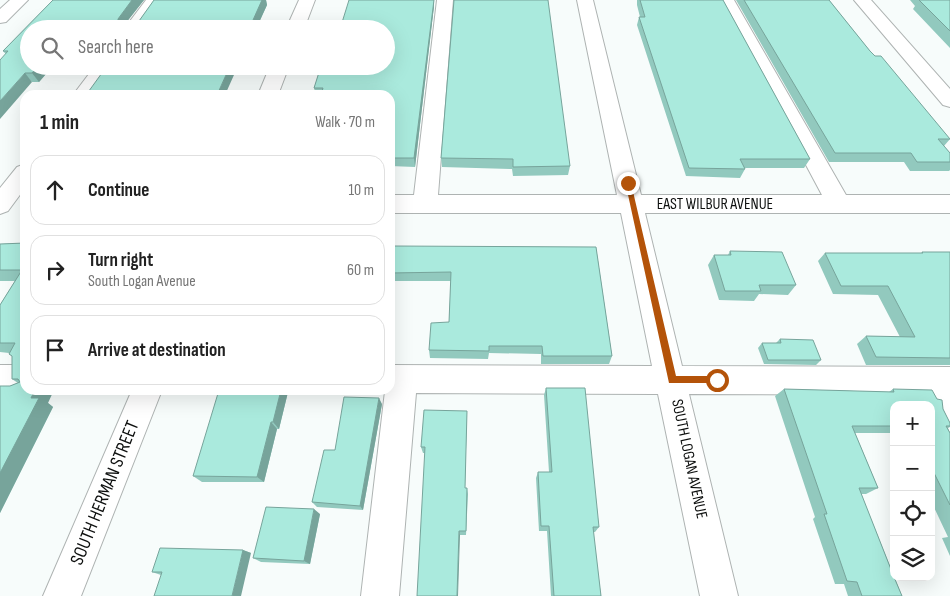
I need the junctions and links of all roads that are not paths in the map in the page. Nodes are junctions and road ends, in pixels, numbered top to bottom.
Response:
1 (20, 0) edge
2 (154, 0) edge
3 (307, 0) edge
4 (445, 0) edge
5 (586, 0) edge
6 (726, 0) edge
7 (862, 0) edge
8 (0, 18) edge
9 (140, 20) edge
10 (299, 20) edge
11 (98, 75) edge
12 (276, 75) edge
13 (87, 90) edge
14 (270, 90) edge
15 (950, 102) edge
16 (20, 178) edge
17 (20, 203) edge
18 (0, 204) edge
19 (395, 204) edge
20 (426, 204) junction
21 (632, 204) junction
22 (839, 204) junction
23 (950, 204) edge
24 (0, 379) edge
25 (20, 379) edge
26 (396, 379) edge
27 (672, 380) junction
28 (940, 381) edge
29 (395, 393) edge
30 (145, 395) edge
31 (395, 395) edge
32 (950, 419) edge
33 (62, 596) edge
34 (380, 596) edge
35 (719, 596) edge

1 - 8 street
2 - 9 street
3 - 10 street
4 - 20 street
5 - 21 street, SOUTH LOGAN AVENUE
6 - 22 street
7 - 15 street
11 - 13 street
12 - 14 street
16 - 18 street
17 - 18 street
19 - 20 street, EAST WILBUR AVENUE
20 - 21 street, EAST WILBUR AVENUE
21 - 22 street, EAST WILBUR AVENUE
21 - 27 street, SOUTH LOGAN AVENUE
22 - 23 street, EAST WILBUR AVENUE
24 - 25 street
26 - 27 street
26 - 29 street
27 - 28 street
27 - 35 street, SOUTH LOGAN AVENUE
28 - 32 street
30 - 33 street, SOUTH HERMAN STREET
31 - 34 street

